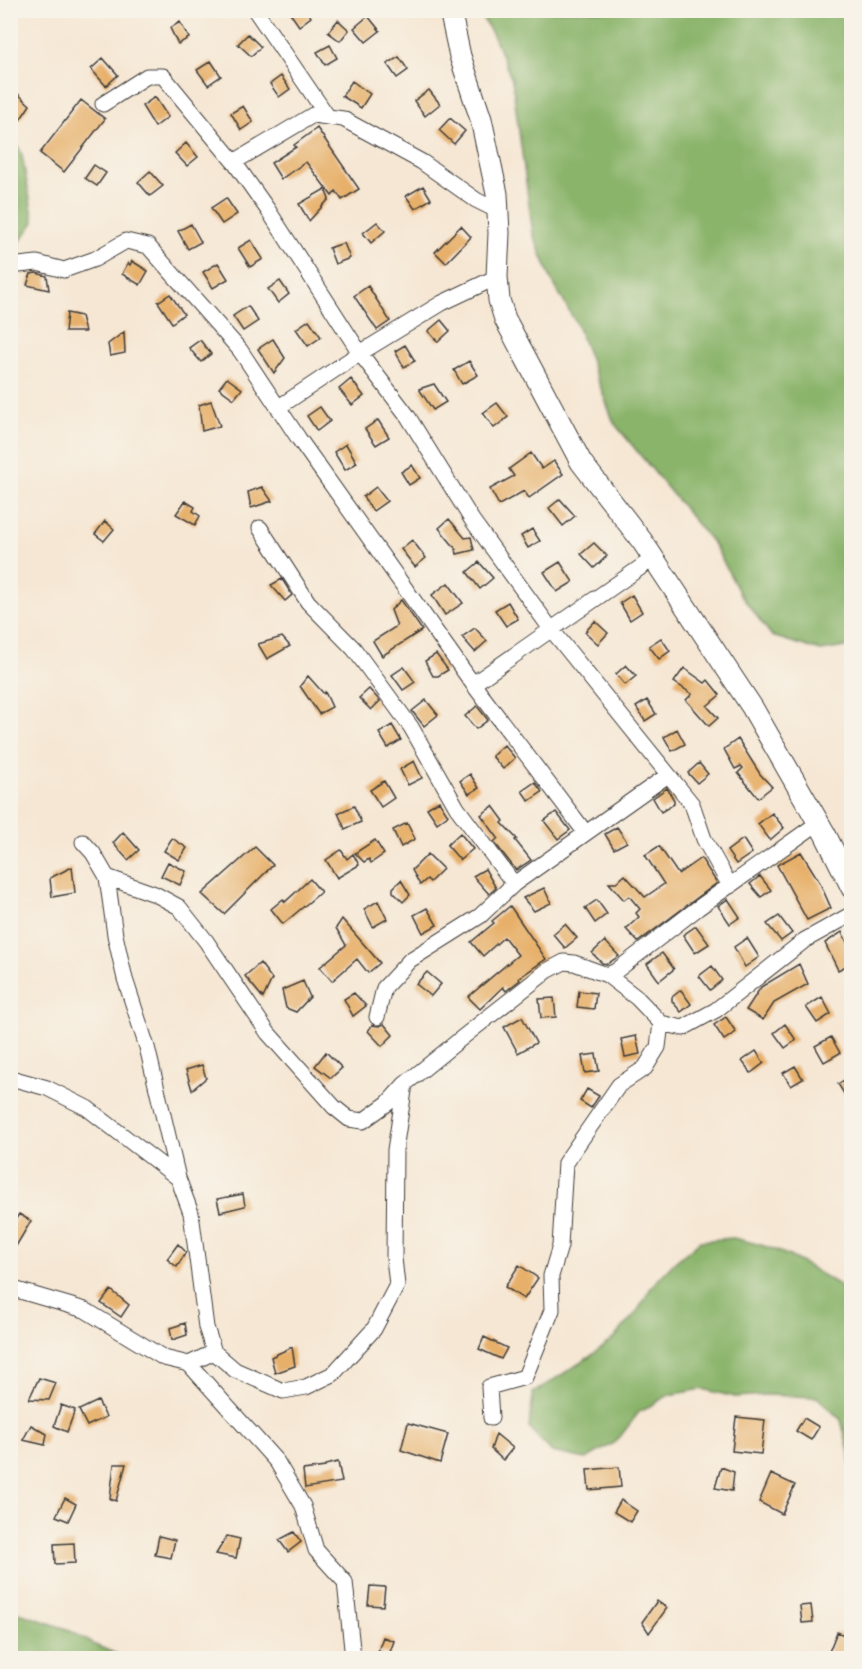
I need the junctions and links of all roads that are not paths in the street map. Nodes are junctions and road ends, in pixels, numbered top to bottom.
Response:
1 (255, 10) edge
2 (450, 10) edge
3 (103, 104) dead end
4 (328, 117) junction
5 (234, 162) junction
6 (498, 211) junction
7 (10, 266) edge
8 (497, 277) junction
9 (360, 353) junction
10 (279, 407) junction
11 (260, 528) dead end
12 (654, 558) junction
13 (551, 629) junction
14 (473, 684) junction
15 (668, 775) junction
16 (818, 823) junction
17 (585, 832) junction
18 (83, 842) dead end
19 (107, 877) junction
20 (514, 884) junction
21 (730, 886) junction
22 (852, 888) edge
23 (852, 914) edge
24 (607, 975) junction
25 (376, 1017) dead end
26 (661, 1023) junction
27 (11, 1078) edge
28 (405, 1084) junction
29 (178, 1178) junction
30 (10, 1288) edge
31 (214, 1352) junction
32 (189, 1364) junction
33 (490, 1418) dead end
34 (353, 1659) edge

1 - 4 street
2 - 6 main road
3 - 5 street
4 - 5 street
4 - 6 street
5 - 9 street
6 - 8 main road
7 - 10 street
8 - 9 street
8 - 12 main road
9 - 10 street
9 - 13 street
10 - 14 street
11 - 20 street
12 - 13 street
12 - 16 main road
13 - 14 street
13 - 15 street
14 - 17 street
15 - 17 street
15 - 21 street
16 - 21 street
16 - 22 main road
17 - 20 street
18 - 19 street
19 - 28 street
19 - 29 street
20 - 25 street
21 - 24 street
23 - 26 street
24 - 26 street
24 - 28 street
26 - 33 street
27 - 29 street
28 - 31 street
29 - 31 street
30 - 32 street
31 - 32 street
32 - 34 street

